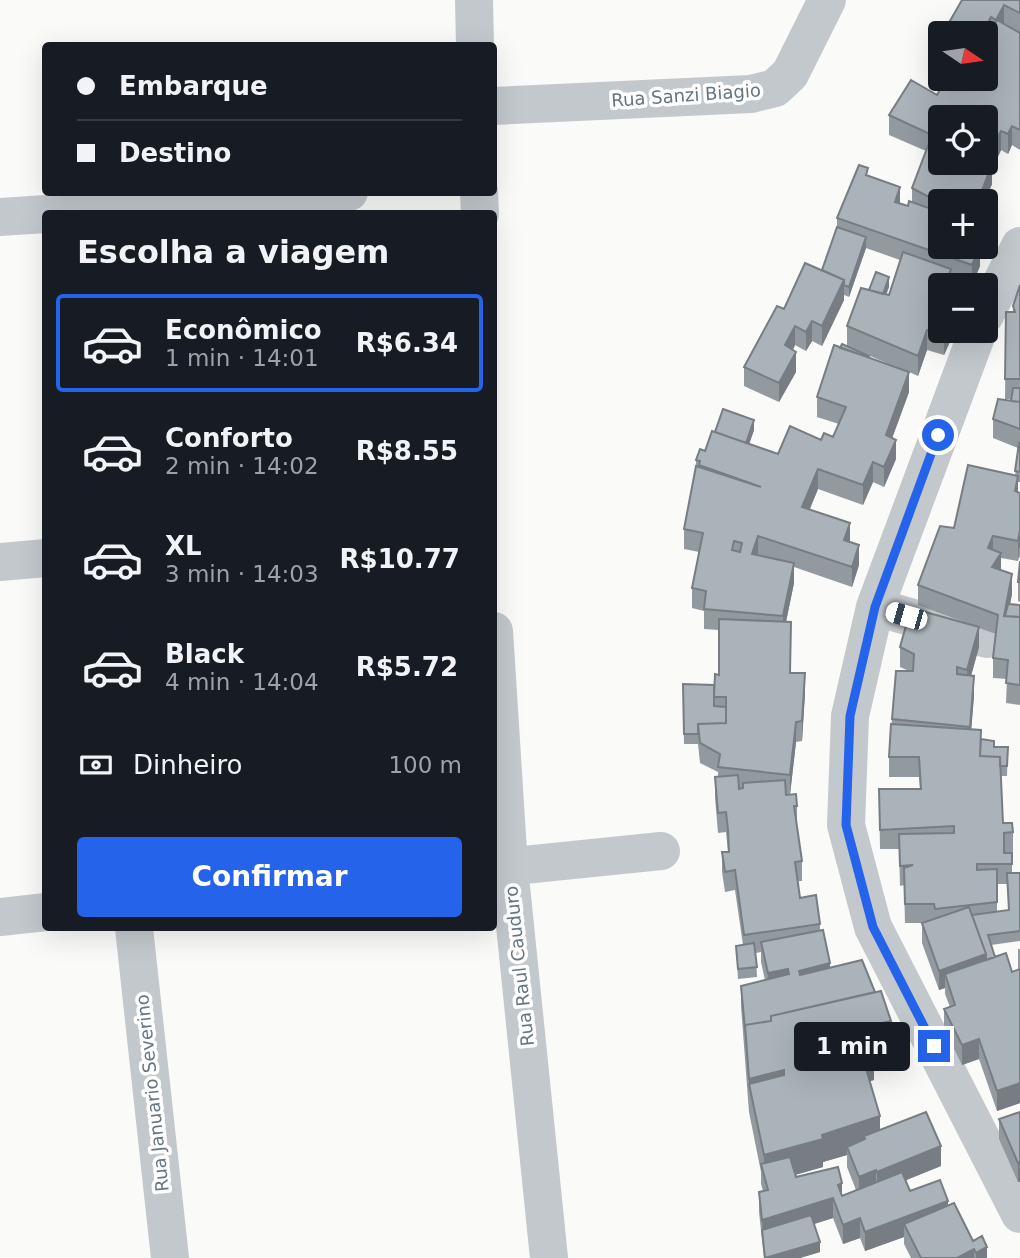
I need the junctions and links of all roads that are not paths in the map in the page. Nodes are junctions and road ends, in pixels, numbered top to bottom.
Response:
1 (474, 0) edge
2 (827, 0) edge
3 (475, 42) edge
4 (497, 106) edge
5 (295, 196) edge
6 (107, 210) edge
7 (42, 214) edge
8 (0, 217) edge
9 (1020, 246) edge
10 (998, 289) edge
11 (974, 343) edge
12 (42, 558) edge
13 (0, 562) edge
14 (875, 607) junction
15 (987, 639) dead end
16 (497, 732) edge
17 (661, 851) dead end
18 (501, 867) edge
19 (42, 912) edge
20 (0, 917) edge
21 (134, 931) edge
22 (1020, 1214) edge
23 (170, 1258) edge
24 (549, 1258) edge

1 - 3 street
2 - 4 street, Rua Sanzi Biagio
5 - 6 street
7 - 8 street
9 - 10 street
11 - 14 street
12 - 13 street
14 - 15 street
14 - 22 street
16 - 18 street, Rua Raul Cauduro
17 - 18 street
18 - 24 street, Rua Raul Cauduro
19 - 20 street
21 - 23 street, Rua Januario Severino

